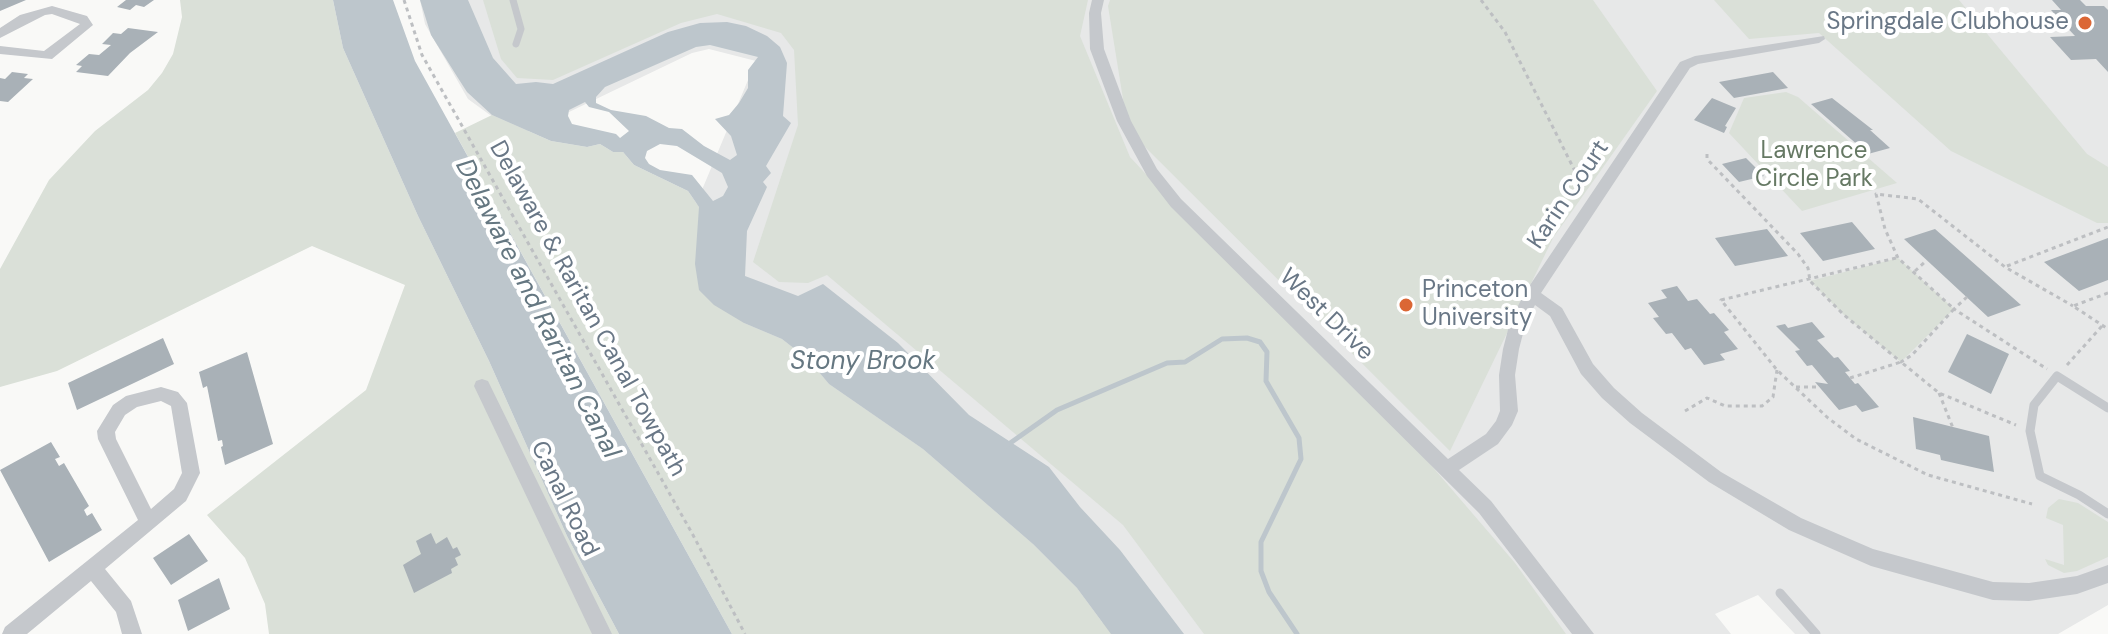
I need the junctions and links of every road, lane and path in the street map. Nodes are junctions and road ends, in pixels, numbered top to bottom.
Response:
1 (404, 0) edge
2 (513, 0) edge
3 (1098, 0) edge
4 (1481, 0) edge
5 (0, 34) edge
6 (1819, 39) dead end
7 (516, 44) dead end
8 (0, 50) edge
9 (1707, 154) dead end
10 (1592, 204) junction
11 (2108, 227) edge
12 (1898, 258) junction
13 (1927, 260) dead end
14 (2005, 267) junction
15 (1915, 271) junction
16 (1810, 281) junction
17 (2108, 293) edge
18 (1532, 294) junction
19 (1967, 297) dead end
20 (2073, 306) junction
21 (1954, 309) junction
22 (2102, 326) junction
23 (2108, 329) edge
24 (1901, 362) junction
25 (1777, 370) junction
26 (2057, 376) junction
27 (1850, 378) dead end
28 (482, 386) dead end
29 (1795, 387) junction
30 (1820, 387) dead end
31 (1939, 393) junction
32 (2108, 408) edge
33 (1685, 411) dead end
34 (1953, 428) dead end
35 (2030, 431) junction
36 (1448, 468) junction
37 (2032, 504) dead end
38 (2108, 514) edge
39 (148, 522) junction
40 (93, 569) junction
41 (2108, 574) edge
42 (1780, 593) dead end
43 (12, 634) edge
44 (132, 634) edge
45 (602, 634) edge
46 (745, 634) edge
47 (1584, 634) edge
48 (1816, 634) edge

1 - 46 path, Delaware & Raritan Canal Towpath
2 - 7 lane
3 - 36 street, West Drive
4 - 10 path
5 - 8 street
6 - 10 street, Karin Court
9 - 16 path
10 - 18 street, Karin Court
11 - 14 path
12 - 14 path
12 - 15 path
12 - 16 path
13 - 15 path
14 - 20 path
15 - 21 path
16 - 24 path
16 - 25 path
17 - 20 path
18 - 36 street, Karin Court
18 - 41 street
19 - 21 path
20 - 22 path
21 - 24 path
21 - 26 path
22 - 23 path
22 - 26 path
24 - 27 path
24 - 31 path
25 - 29 path
25 - 33 path
26 - 32 lane
26 - 35 lane
28 - 45 street, Canal Road
29 - 30 path
29 - 37 path
31 - 34 path
31 - 35 path
35 - 38 lane
36 - 47 street, West Drive
39 - 39 street
39 - 40 street
40 - 43 street
40 - 44 street
42 - 48 lane

